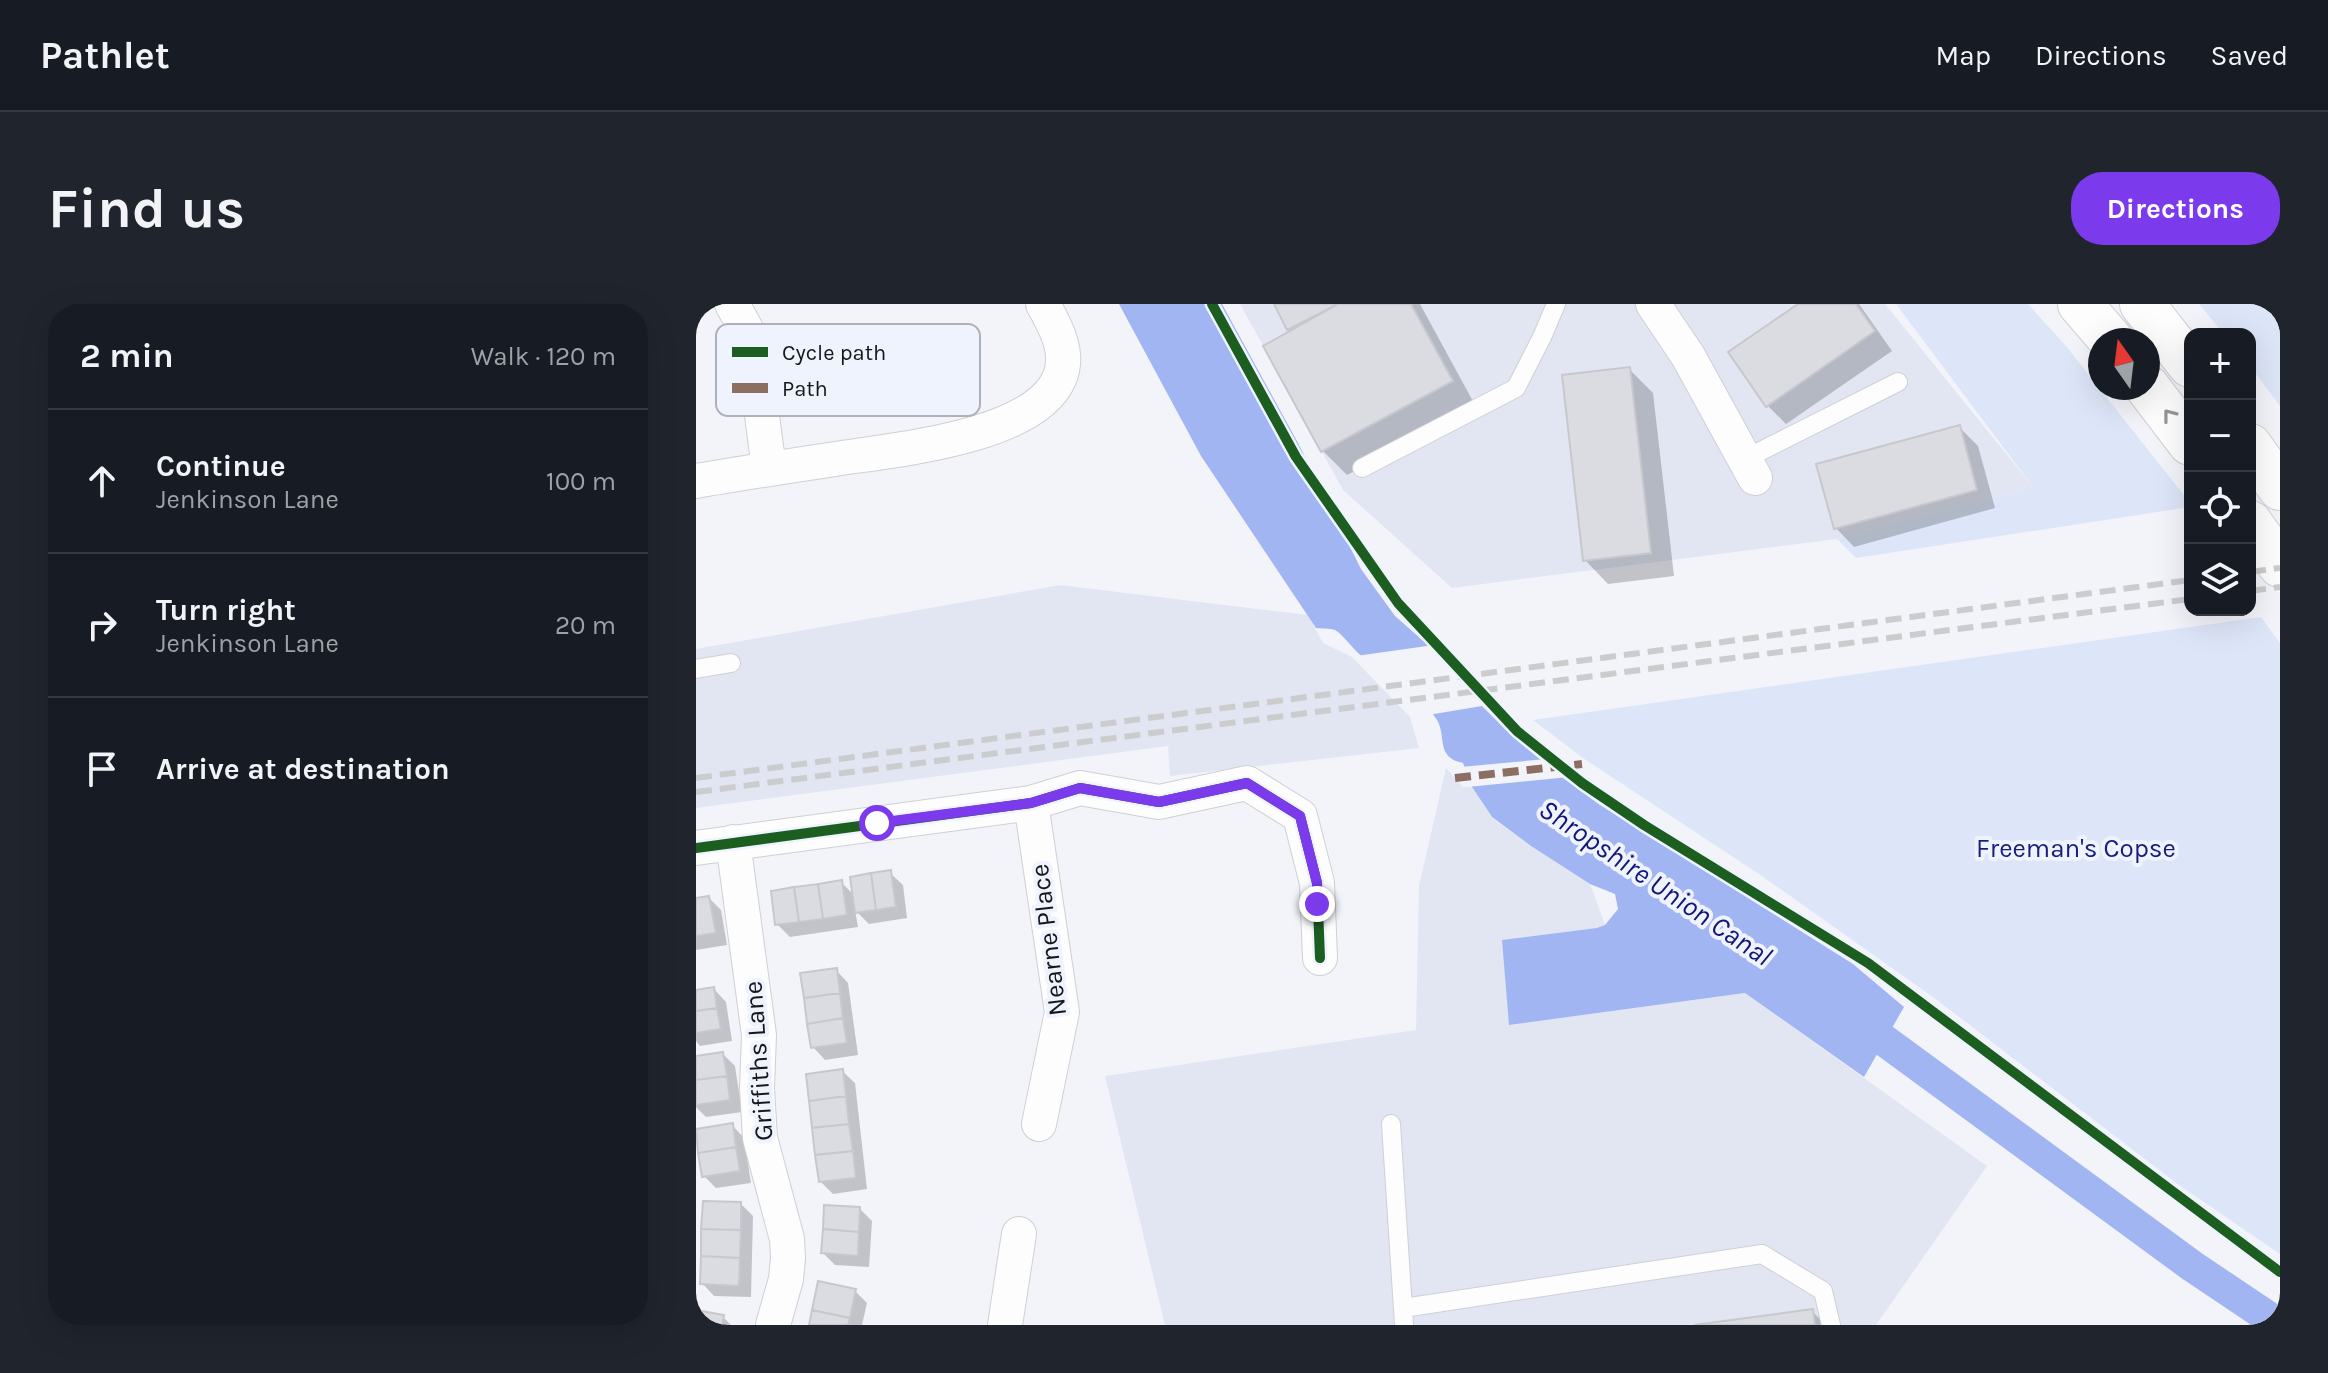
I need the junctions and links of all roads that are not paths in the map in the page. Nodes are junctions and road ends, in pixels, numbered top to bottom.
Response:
1 (732, 304) edge
2 (1043, 304) edge
3 (1556, 304) edge
4 (1653, 304) edge
5 (2080, 304) edge
6 (2142, 304) edge
7 (743, 324) edge
8 (2101, 328) edge
9 (2184, 357) edge
10 (1898, 382) dead end
11 (2157, 400) edge
12 (762, 416) edge
13 (2184, 435) edge
14 (1362, 468) dead end
15 (1750, 468) joint
16 (769, 469) junction
17 (696, 481) edge
18 (2256, 531) edge
19 (2280, 565) edge
20 (731, 663) dead end
21 (696, 669) edge
22 (1031, 803) junction
23 (733, 842) junction
24 (696, 848) edge
25 (1320, 958) dead end
26 (1039, 1124) dead end
27 (1391, 1124) dead end
28 (1019, 1234) dead end
29 (1404, 1316) edge
30 (773, 1325) edge
31 (1005, 1325) edge
32 (1831, 1325) edge

1 - 7 street
2 - 16 street
3 - 14 lane
4 - 15 street
5 - 8 highway
6 - 9 highway
10 - 15 lane
13 -> 11 highway
12 - 16 street
16 - 17 street
18 - 19 highway
20 - 21 lane
22 - 23 street
22 - 25 street
22 - 26 street, Nearne Place
23 - 24 street
23 - 30 street, Griffiths Lane
27 - 29 lane
28 - 31 street
29 - 32 lane

